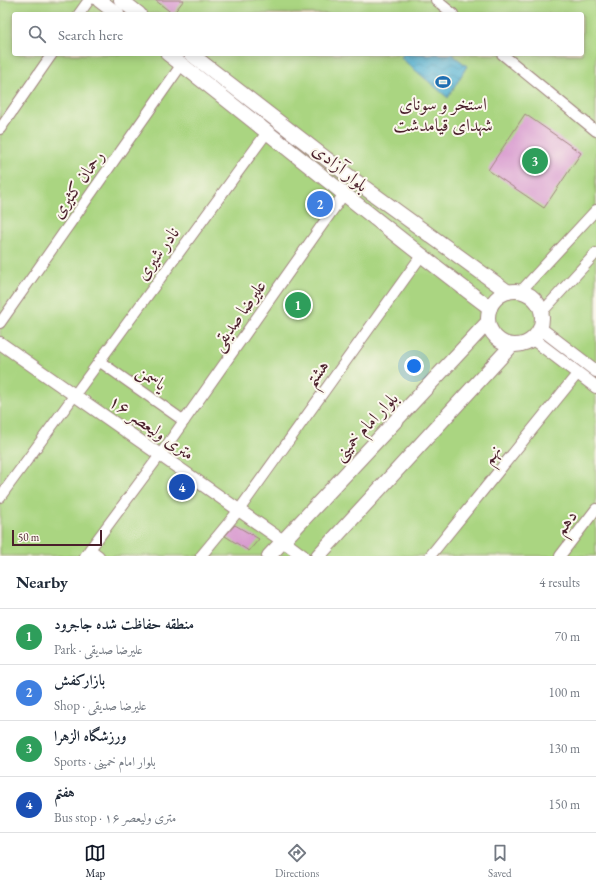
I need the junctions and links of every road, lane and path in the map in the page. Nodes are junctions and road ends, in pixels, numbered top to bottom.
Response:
1 (89, 0) edge
2 (99, 0) edge
3 (121, 0) edge
4 (436, 0) edge
5 (80, 12) edge
6 (114, 12) edge
7 (136, 12) edge
8 (451, 12) edge
9 (51, 56) edge
10 (175, 56) edge
11 (504, 56) edge
12 (186, 59) edge
13 (0, 129) edge
14 (268, 131) junction
15 (596, 131) edge
16 (344, 194) junction
17 (596, 210) edge
18 (596, 254) edge
19 (421, 256) junction
20 (514, 292) junction
21 (490, 308) junction
22 (542, 312) junction
23 (488, 322) junction
24 (0, 323) edge
25 (537, 333) junction
26 (0, 343) edge
27 (512, 346) junction
28 (99, 361) junction
29 (596, 371) edge
30 (578, 373) junction
31 (596, 387) edge
32 (74, 395) junction
33 (184, 421) junction
34 (160, 455) junction
35 (0, 497) edge
36 (596, 509) edge
37 (239, 510) junction
38 (283, 540) junction
39 (88, 553) edge
40 (99, 556) edge
41 (201, 556) edge
42 (269, 556) edge
43 (303, 556) edge
44 (318, 556) edge
45 (430, 556) edge
46 (560, 556) edge

1 - 5 street
2 - 6 main road
3 - 7 main road
4 - 8 street
9 - 13 street
10 - 12 main road, بلوار آزادی
11 - 15 street
12 - 14 main road, بلوار آزادی
12 - 20 main road, بلوار آزادی
12 - 24 street, رحمان کثیری
14 - 16 main road, بلوار آزادی
14 - 28 street, نادر شیری
16 - 19 main road, بلوار آزادی
16 - 33 street, علیرضا صدیقی
17 - 20 street
18 - 22 street
19 - 21 main road, بلوار آزادی
19 - 37 street, هشتم
20 - 21 main road
20 - 22 main road
21 - 23 main road
22 - 25 main road
23 - 27 main road
23 - 38 main road, بلوار امام خمینی
25 - 27 main road
25 - 29 street
25 - 30 street
26 - 32 street, ۱۶ متری ولیعصر
27 - 44 main road
28 - 32 street, نادر شیری
28 - 33 street, یاسمن
30 - 31 street
30 - 45 street, نهم
32 - 34 street, ۱۶ متری ولیعصر
32 - 35 street, نادر شیری
33 - 34 street, علیرضا صدیقی
34 - 37 street, ۱۶ متری ولیعصر
34 - 39 street, علیرضا صدیقی
36 - 46 street, دهم
37 - 38 street, ۱۶ متری ولیعصر
37 - 41 street, هشتم
38 - 42 main road, بلوار امام خمینی
38 - 43 street, ۱۶ متری ولیعصر
39 - 40 street

